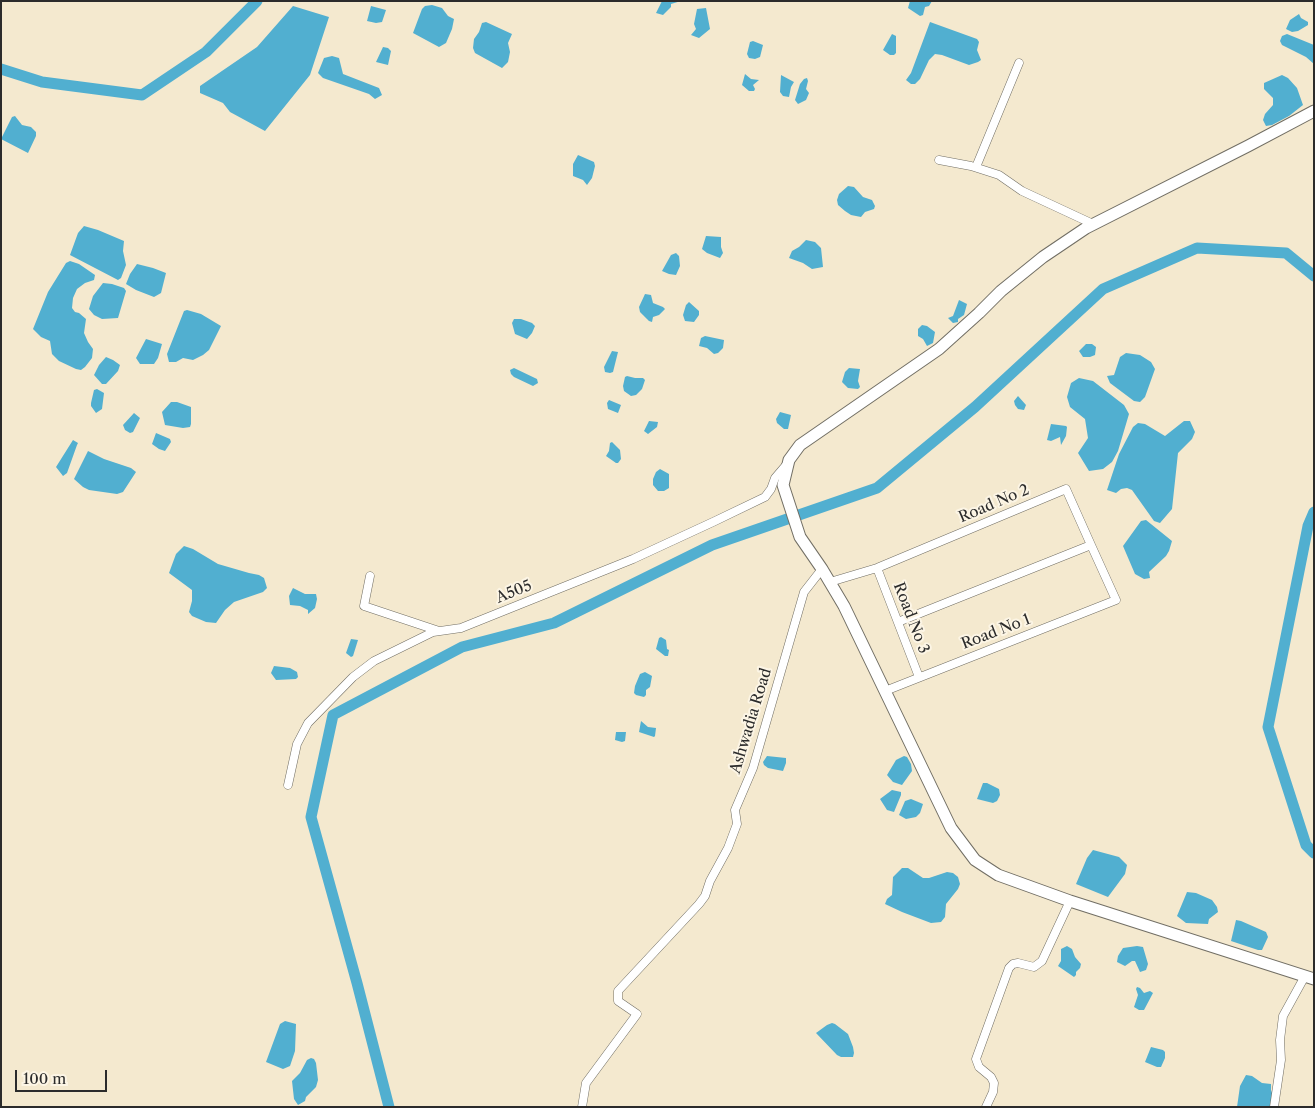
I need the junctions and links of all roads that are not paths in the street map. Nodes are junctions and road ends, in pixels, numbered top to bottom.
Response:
1 (1019, 63) dead end
2 (1314, 111) edge
3 (939, 160) dead end
4 (976, 167) junction
5 (1093, 224) junction
6 (789, 460) junction
7 (1091, 545) junction
8 (877, 568) junction
9 (822, 569) junction
10 (370, 576) dead end
11 (830, 582) junction
12 (898, 622) junction
13 (441, 631) junction
14 (919, 677) junction
15 (885, 691) junction
16 (288, 784) dead end
17 (1070, 901) junction
18 (1309, 977) edge
19 (582, 1107) edge
20 (986, 1107) edge
21 (1274, 1107) edge

1 - 4 street
2 - 5 main road
3 - 4 street
4 - 5 street
5 - 6 main road
6 - 9 main road
6 - 13 street, A505
7 - 8 street, Road No 2
7 - 12 street
7 - 14 street, Road No 1
8 - 11 street
8 - 12 street, Road No 3
9 - 11 main road
9 - 19 street, Ashwadia Road
10 - 13 street
11 - 15 main road
12 - 14 street, Road No 3
13 - 16 street, A505
14 - 15 street, Road No 1
15 - 17 main road
17 - 18 main road
17 - 20 street
18 - 21 street

